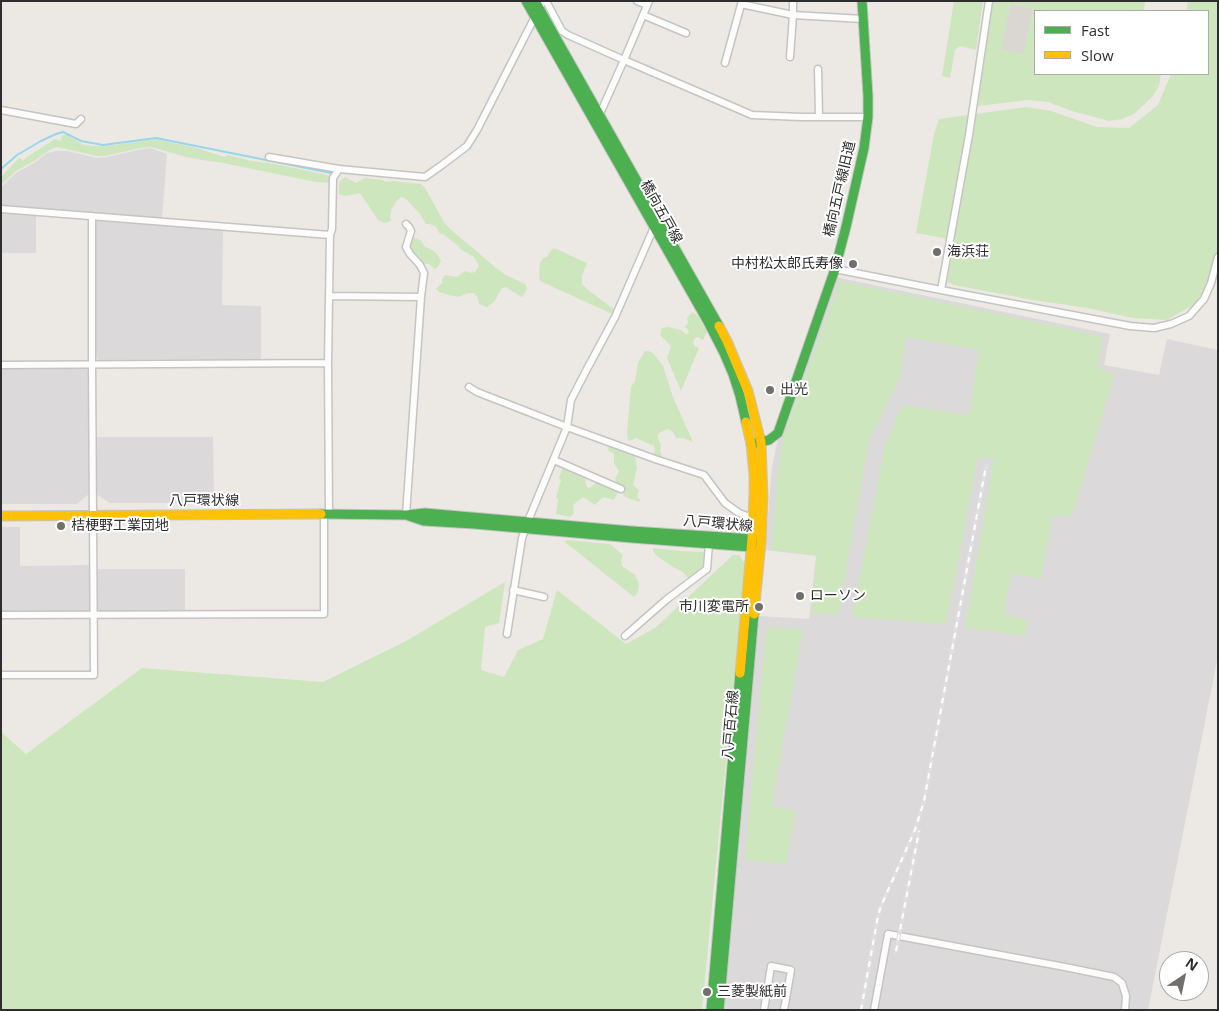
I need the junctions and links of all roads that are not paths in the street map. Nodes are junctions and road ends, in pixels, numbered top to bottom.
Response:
1 (526, 1) edge
2 (638, 1) edge
3 (793, 1) edge
4 (862, 1) edge
5 (989, 1) edge
6 (742, 2) edge
7 (541, 3) edge
8 (648, 3) edge
9 (544, 15) junction
10 (643, 15) junction
11 (793, 15) junction
12 (863, 19) junction
13 (686, 33) dead end
14 (790, 56) dead end
15 (624, 60) junction
16 (725, 63) dead end
17 (818, 69) dead end
18 (1, 110) edge
19 (599, 114) junction
20 (819, 116) junction
21 (868, 117) junction
22 (81, 119) dead end
23 (595, 123) junction
24 (269, 156) dead end
25 (339, 169) junction
26 (1, 209) edge
27 (92, 216) junction
28 (658, 218) junction
29 (406, 224) dead end
30 (654, 227) junction
31 (330, 234) junction
32 (1218, 257) edge
33 (834, 269) junction
34 (941, 290) junction
35 (329, 296) junction
36 (421, 296) junction
37 (328, 363) junction
38 (92, 364) junction
39 (1, 365) edge
40 (469, 387) dead end
41 (568, 427) junction
42 (756, 443) junction
43 (554, 460) junction
44 (622, 489) dead end
45 (327, 514) junction
46 (93, 515) junction
47 (406, 515) junction
48 (1, 516) edge
49 (753, 518) junction
50 (526, 525) junction
51 (755, 543) junction
52 (709, 544) junction
53 (513, 590) junction
54 (544, 597) dead end
55 (1, 615) edge
56 (94, 615) junction
57 (507, 634) dead end
58 (625, 636) dead end
59 (1, 675) edge
60 (711, 1010) edge
61 (719, 1010) edge
62 (764, 1010) edge
63 (784, 1010) edge
64 (874, 1010) edge
65 (1125, 1010) edge

1 - 9 main road, 橋向五戸線
2 - 8 street
3 - 11 street
4 - 12 main road, 橋向五戸線旧道
5 - 34 street
6 - 11 street
6 - 16 street
7 - 9 main road, 橋向五戸線
8 - 10 street
9 - 15 street
9 - 19 main road, 橋向五戸線
9 - 23 main road, 橋向五戸線
9 - 25 street
10 - 13 street
10 - 15 street
11 - 12 street
11 - 14 street
12 - 21 main road, 橋向五戸線旧道
15 - 19 street
15 - 20 street
17 - 20 street
18 - 22 street
19 - 23 street
19 - 28 main road, 橋向五戸線
20 - 21 street
21 - 33 main road, 橋向五戸線旧道
23 - 30 main road, 橋向五戸線
24 - 25 street
25 - 31 street
26 - 27 street
27 - 31 street
27 - 38 street
28 - 30 street
28 - 42 main road, 橋向五戸線
29 - 36 street
30 - 41 street
30 - 42 main road, 橋向五戸線
31 - 35 street
32 - 34 street
33 - 34 street
33 - 42 main road, 橋向五戸線旧道
35 - 36 street
35 - 37 street
36 - 47 street
37 - 38 street
37 - 45 street
38 - 39 street
38 - 46 street
40 - 41 street
41 - 43 street
41 - 49 street
42 - 49 main road, 八戸百石線
42 - 51 main road, 八戸百石線
43 - 44 street
43 - 50 street
45 - 46 main road, 八戸環状線
45 - 47 main road, 八戸環状線
45 - 56 street
46 - 48 main road, 八戸環状線
46 - 56 street
47 - 50 main road, 八戸環状線
49 - 51 main road, 八戸百石線
50 - 51 main road, 八戸環状線
50 - 52 main road, 八戸環状線
50 - 53 street
51 - 52 main road, 八戸環状線
51 - 60 main road, 八戸百石線
51 - 61 main road, 八戸百石線
52 - 58 street
53 - 54 street
53 - 57 street
55 - 56 street
56 - 59 street
62 - 63 street
64 - 65 street

